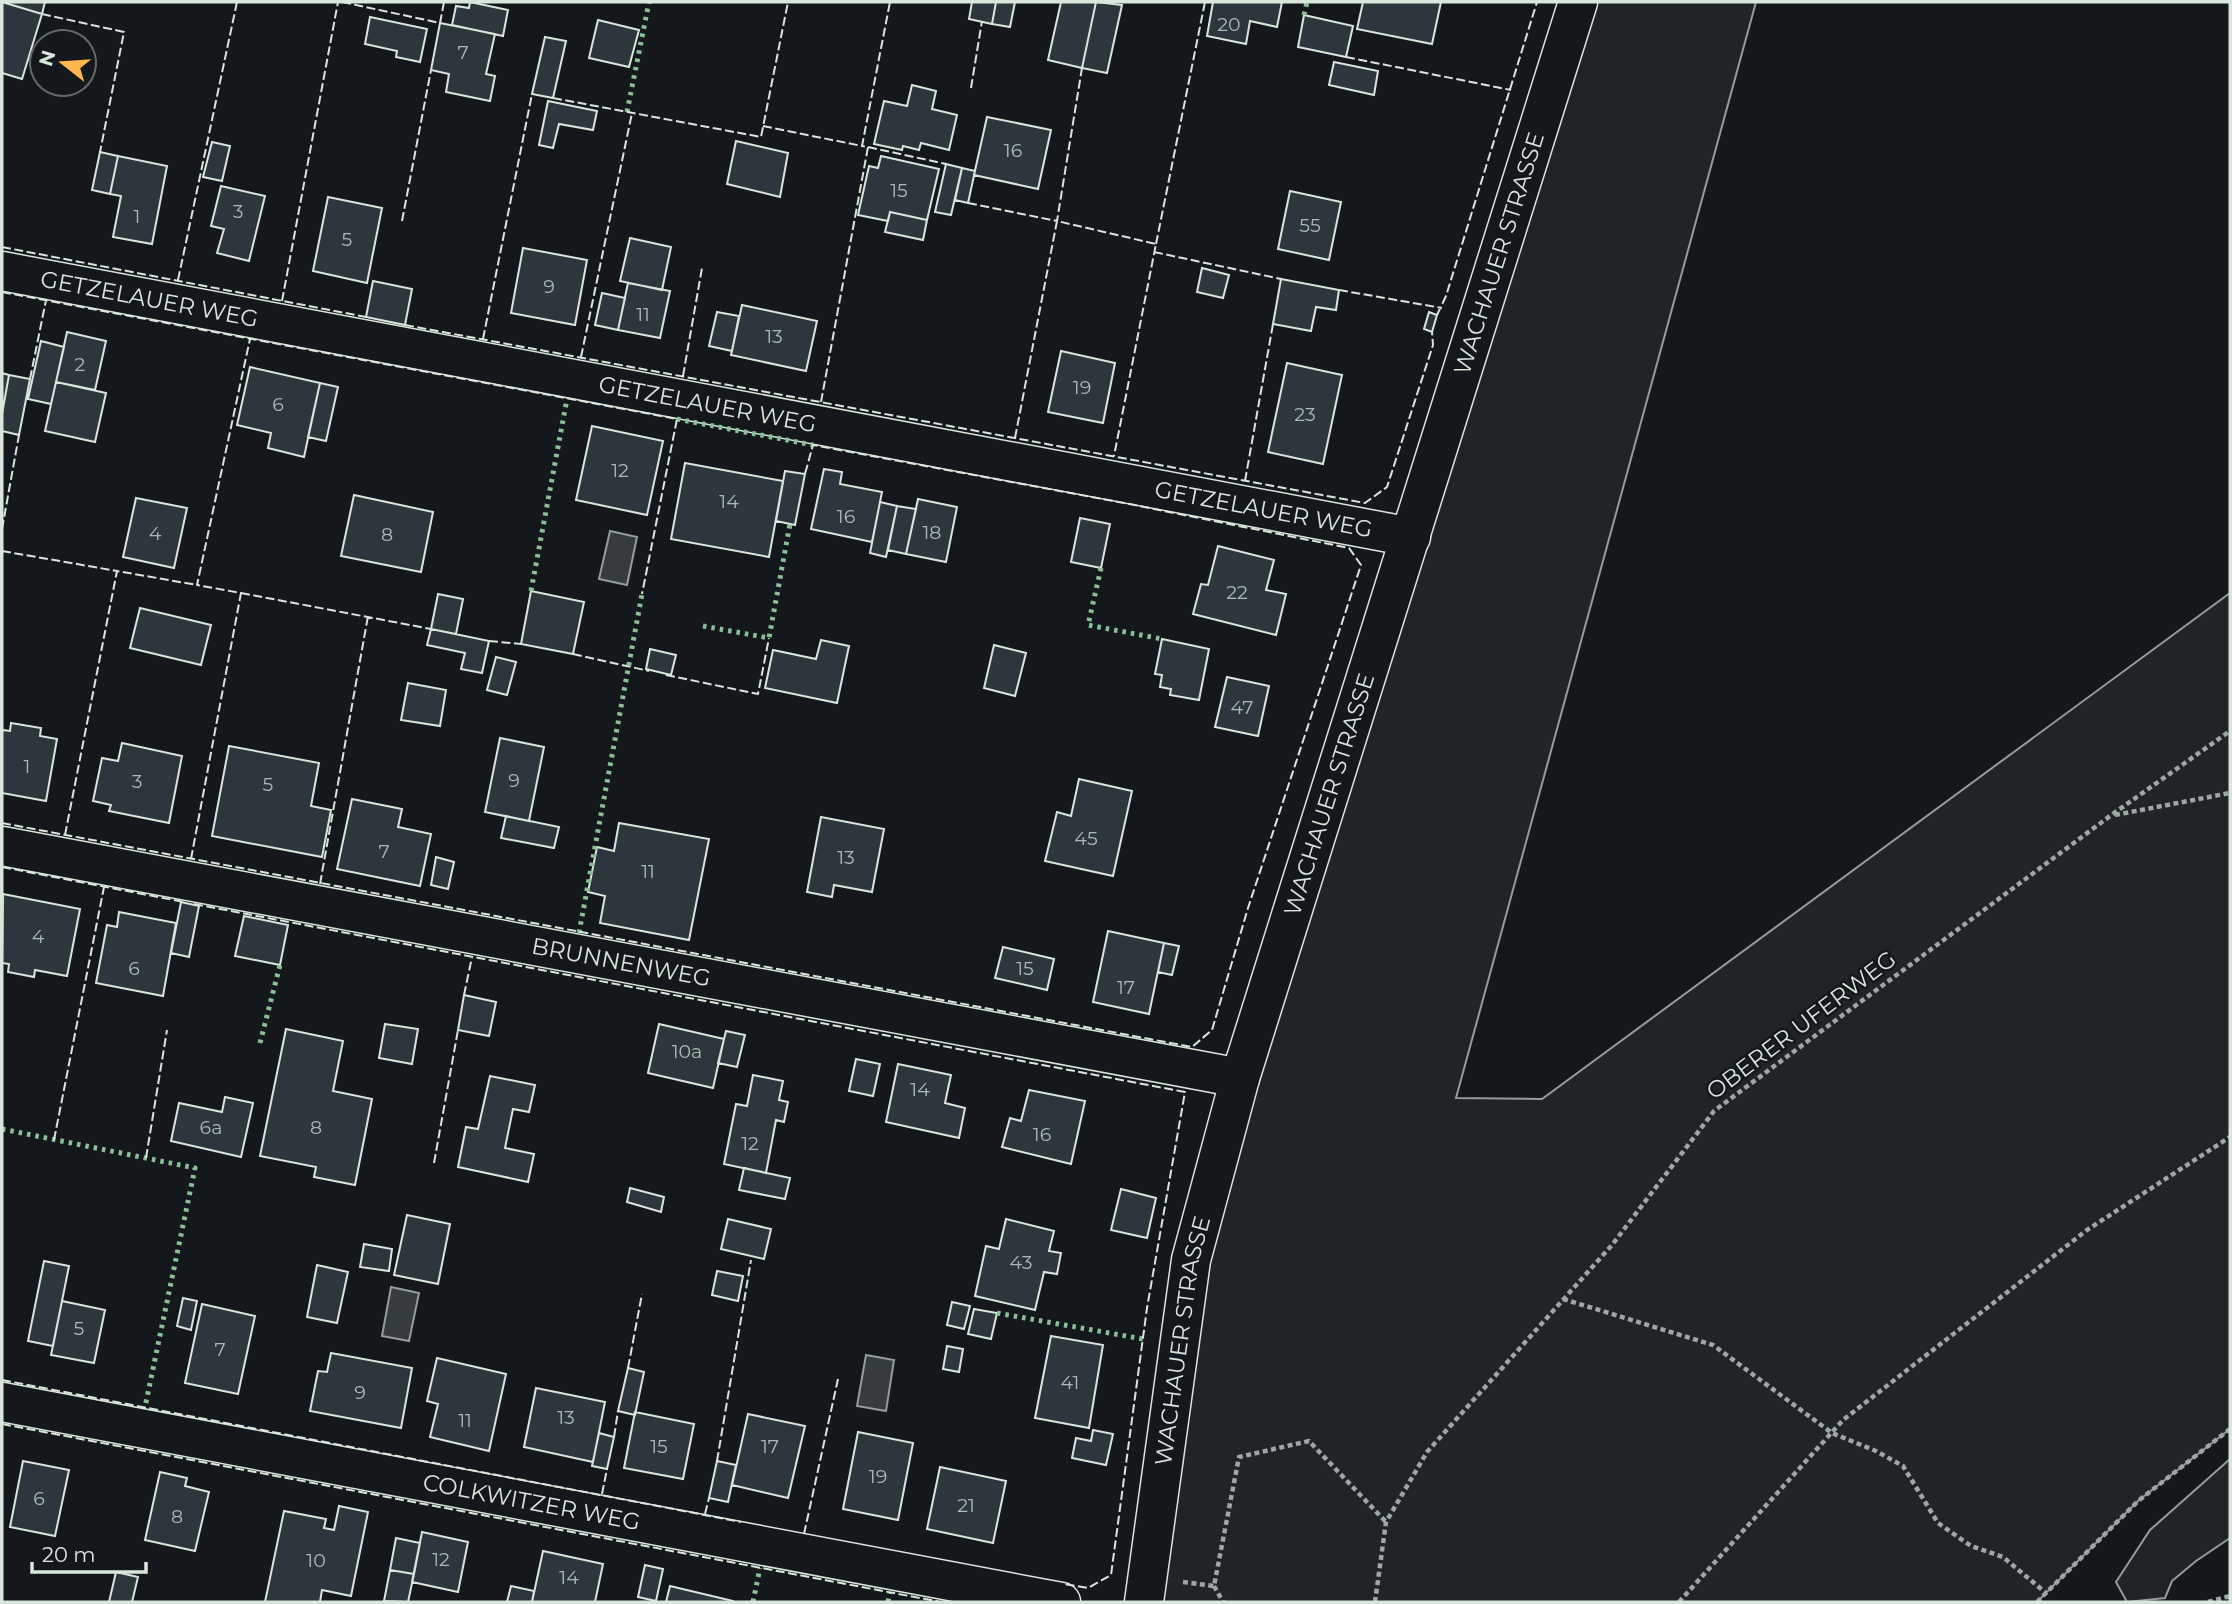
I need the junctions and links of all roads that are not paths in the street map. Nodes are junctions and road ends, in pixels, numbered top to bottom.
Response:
1 (1578, 2) edge
2 (2, 271) edge
3 (1411, 537) junction
4 (2, 846) edge
5 (1240, 1078) junction
6 (2, 1402) edge
7 (1146, 1590) edge
8 (1061, 1602) edge

1 - 3 street, WACHAUER STRASSE
2 - 3 street, GETZELAUER WEG
3 - 5 street, WACHAUER STRASSE
4 - 5 street, BRUNNENWEG
5 - 7 street, WACHAUER STRASSE
6 - 8 street, COLKWITZER WEG

